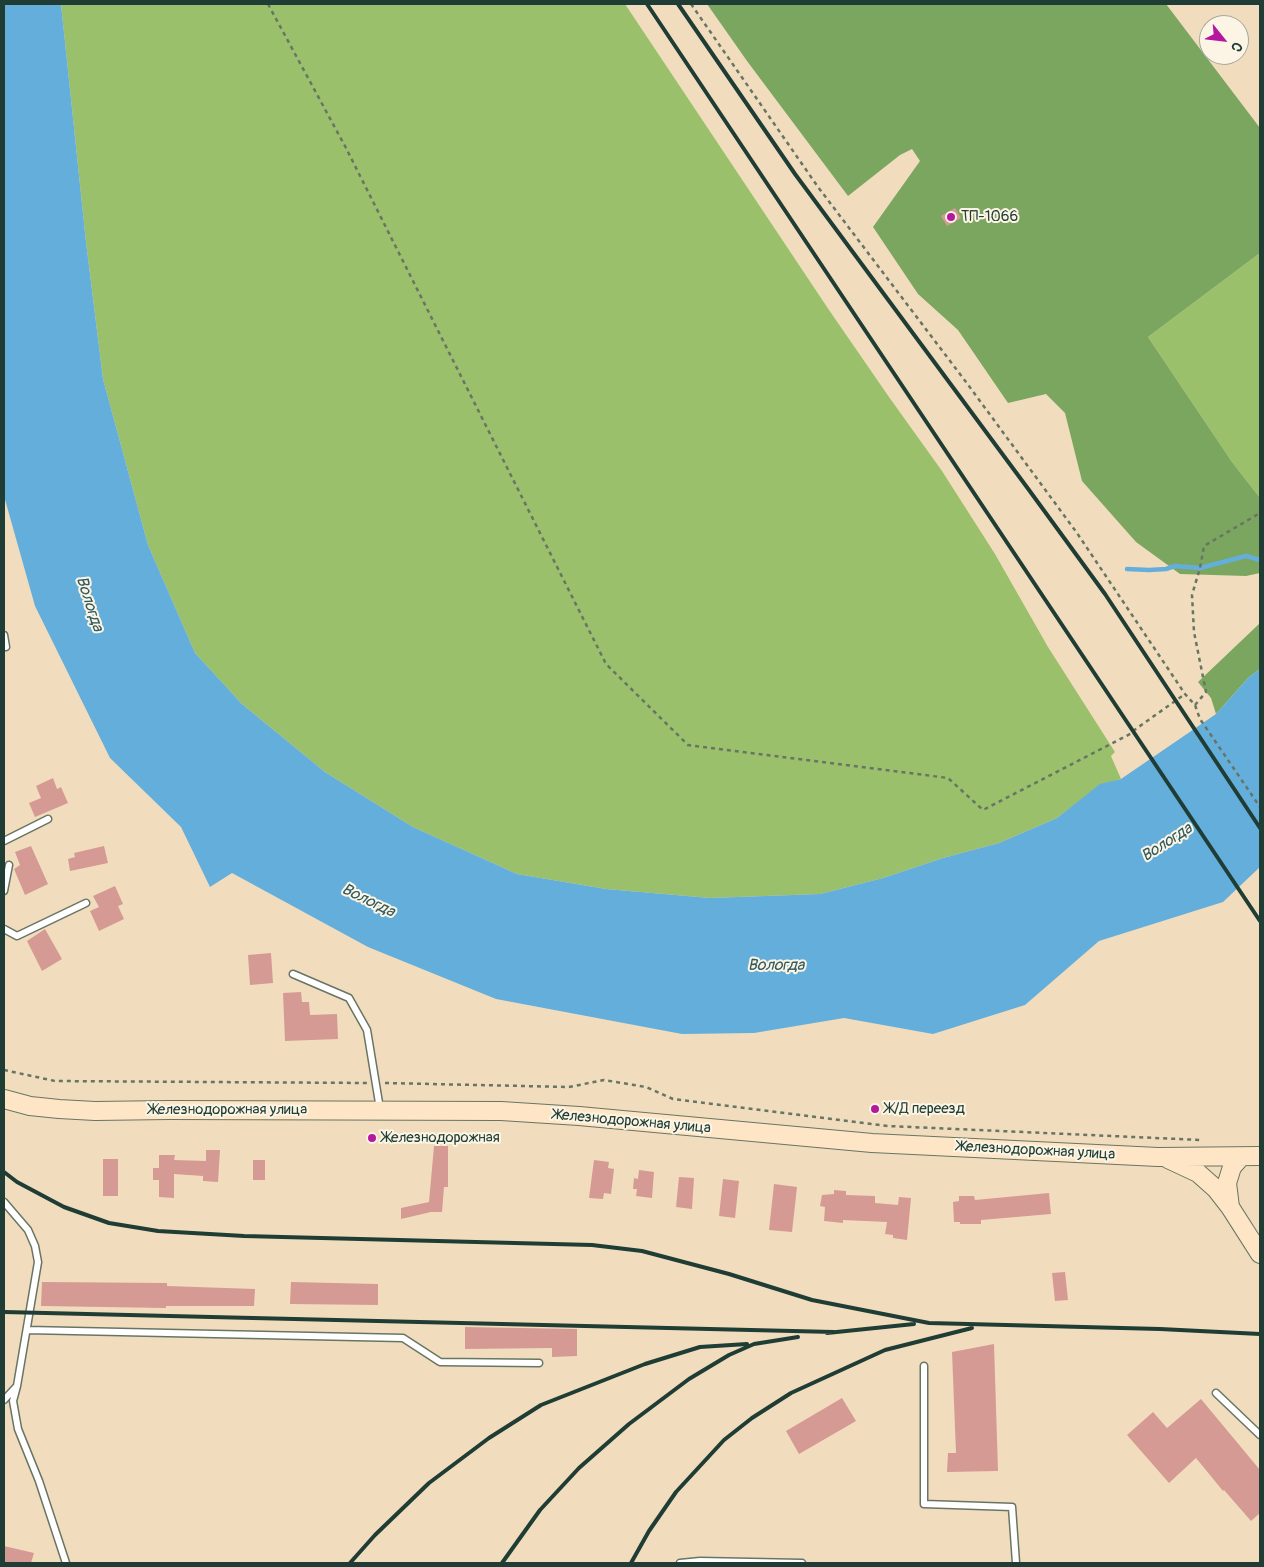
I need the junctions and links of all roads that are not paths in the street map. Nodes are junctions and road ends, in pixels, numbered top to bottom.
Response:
1 (4, 635) edge
2 (6, 647) dead end
3 (48, 819) dead end
4 (4, 841) edge
5 (9, 865) dead end
6 (4, 891) edge
7 (86, 903) dead end
8 (4, 930) edge
9 (293, 974) dead end
10 (4, 1100) edge
11 (380, 1110) junction
12 (1158, 1156) junction
13 (1241, 1156) junction
14 (1260, 1156) edge
15 (4, 1202) edge
16 (1230, 1207) junction
17 (1260, 1254) edge
18 (27, 1330) junction
19 (538, 1363) dead end
20 (924, 1366) dead end
21 (17, 1386) junction
22 (1216, 1393) dead end
23 (4, 1400) edge
24 (1260, 1435) edge
25 (66, 1563) edge
26 (680, 1563) edge
27 (802, 1563) edge
28 (1016, 1563) edge

1 - 2 lane
3 - 4 lane
5 - 6 lane
7 - 8 lane
9 - 11 lane
10 - 11 main road, Железнодорожная улица
11 - 12 main road, Железнодорожная улица
12 - 13 main road, Железнодорожная улица
12 - 16 main road
13 - 14 main road, Железнодорожная улица
13 - 16 main road
15 - 18 lane
16 - 17 main road
18 - 19 lane
18 - 21 lane
20 - 28 lane
21 - 23 lane
21 - 25 lane
22 - 24 lane
26 - 27 lane

